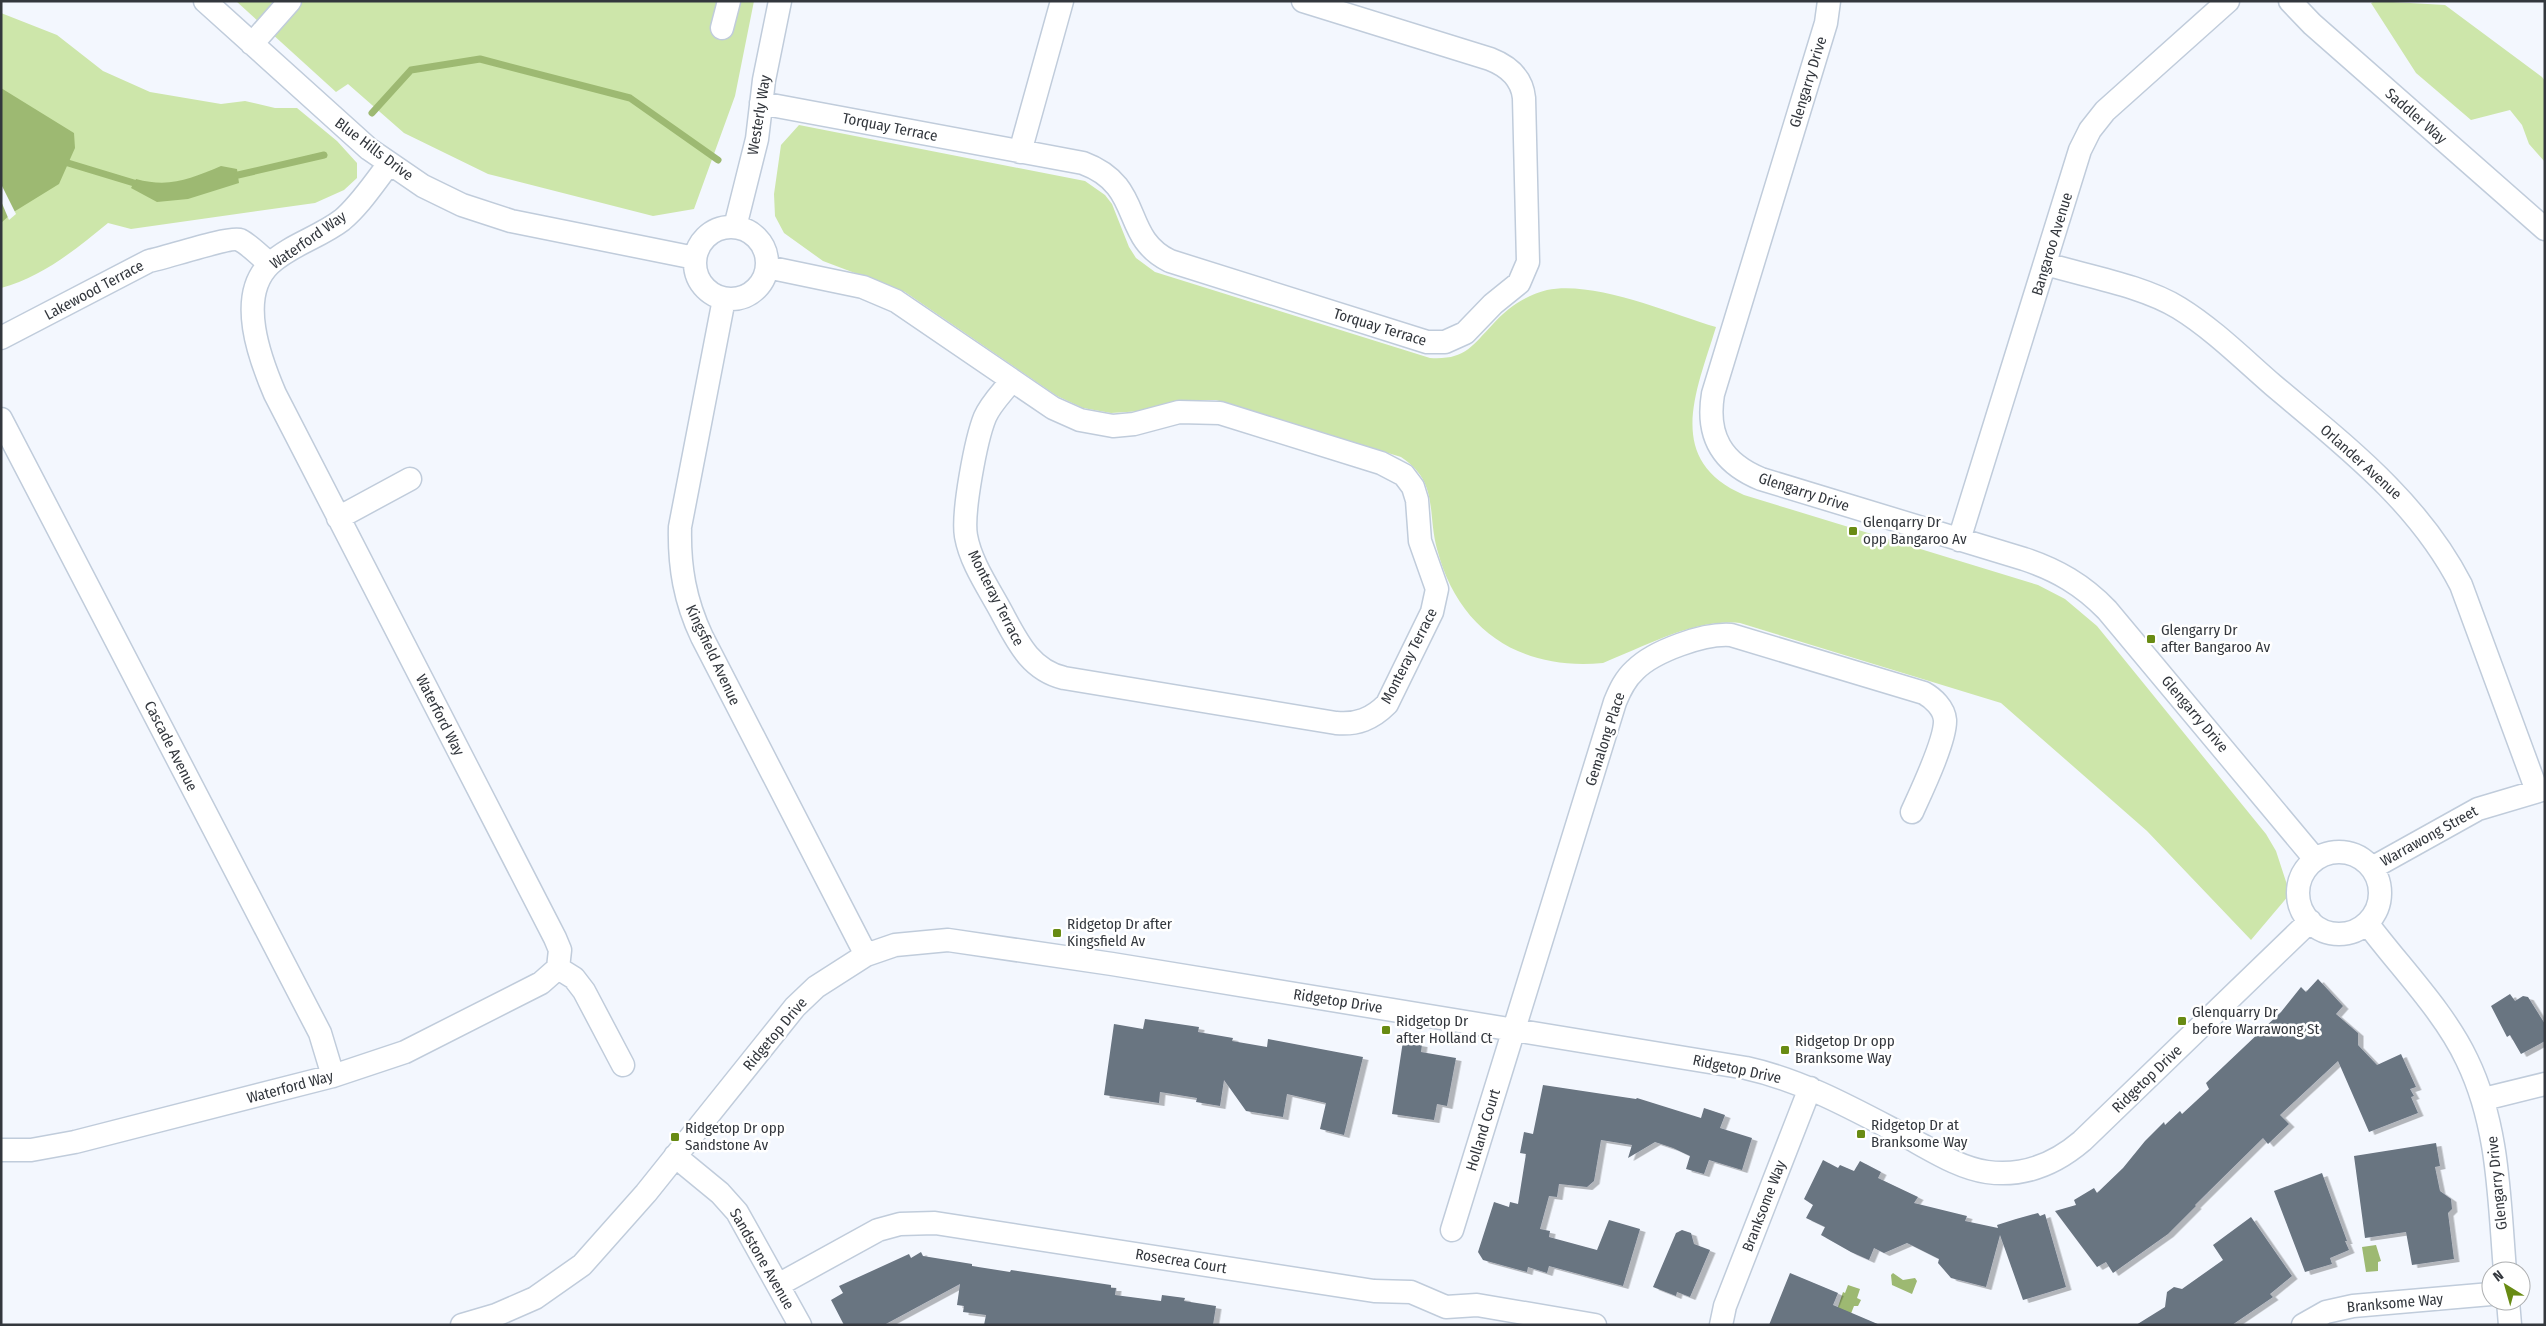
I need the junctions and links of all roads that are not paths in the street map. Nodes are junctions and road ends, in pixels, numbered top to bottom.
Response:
1 (205, 1) edge
2 (290, 1) edge
3 (729, 1) edge
4 (780, 1) edge
5 (1062, 1) edge
6 (1303, 1) edge
7 (1829, 1) edge
8 (2228, 1) edge
9 (2290, 1) edge
10 (722, 28) dead end
11 (252, 44) junction
12 (761, 103) junction
13 (1020, 152) junction
14 (389, 164) junction
15 (735, 227) junction
16 (2545, 229) edge
17 (694, 258) junction
18 (270, 264) junction
19 (2046, 264) junction
20 (767, 267) junction
21 (724, 300) junction
22 (1, 338) edge
23 (1012, 380) junction
24 (1, 419) edge
25 (410, 479) dead end
26 (338, 518) junction
27 (1959, 540) junction
28 (2541, 790) edge
29 (1912, 812) dead end
30 (2315, 859) junction
31 (2372, 868) junction
32 (2310, 921) junction
33 (2366, 923) junction
34 (866, 955) junction
35 (558, 968) junction
36 (1514, 1031) junction
37 (623, 1066) dead end
38 (332, 1076) junction
39 (2545, 1084) edge
40 (1810, 1088) junction
41 (2484, 1099) junction
42 (1, 1150) edge
43 (675, 1156) junction
44 (1452, 1230) dead end
45 (2504, 1261) edge
46 (778, 1285) junction
47 (2481, 1295) edge
48 (2509, 1311) edge
49 (462, 1325) edge
50 (800, 1325) edge
51 (1595, 1325) edge
52 (1721, 1325) edge
53 (2303, 1325) edge
54 (2510, 1325) edge

1 - 11 street, Blue Hills Drive
2 - 11 street
3 - 10 street
4 - 12 street, Westerly Way
5 - 13 street
6 - 13 street, Torquay Terrace
7 - 27 street, Glengarry Drive
8 - 19 street, Bangaroo Avenue
9 - 16 street, Saddler Way
11 - 14 street, Blue Hills Drive
12 - 13 street, Torquay Terrace
12 - 15 street, Westerly Way
14 - 17 street, Blue Hills Drive
14 - 18 street, Waterford Way
15 - 17 street
15 - 20 street
17 - 21 street
18 - 22 street, Lakewood Terrace
18 - 26 street, Waterford Way
19 - 27 street, Bangaroo Avenue
19 - 28 street, Orlander Avenue
20 - 21 street
20 - 23 street, Monteray Terrace
21 - 34 street, Kingsfield Avenue
23 - 23 street, Monteray Terrace
24 - 38 street, Cascade Avenue
25 - 26 street
26 - 35 street, Waterford Way
27 - 30 street, Glengarry Drive
28 - 31 street, Warrawong Street
29 - 36 street, Gemalong Place
30 - 31 street
30 - 32 street
31 - 33 street
32 - 33 street
32 - 40 street, Ridgetop Drive
33 - 41 street, Glengarry Drive
34 - 36 street, Ridgetop Drive
34 - 43 street, Ridgetop Drive
35 - 37 street
35 - 38 street, Waterford Way
36 - 40 street, Ridgetop Drive
36 - 44 street, Holland Court
38 - 42 street, Waterford Way
39 - 41 street
40 - 52 street, Branksome Way
41 - 45 street, Glengarry Drive
43 - 46 street, Sandstone Avenue
43 - 49 street, Ridgetop Drive
46 - 50 street, Sandstone Avenue
46 - 51 street, Rosecrea Court
47 - 53 street, Branksome Way
48 - 54 street

